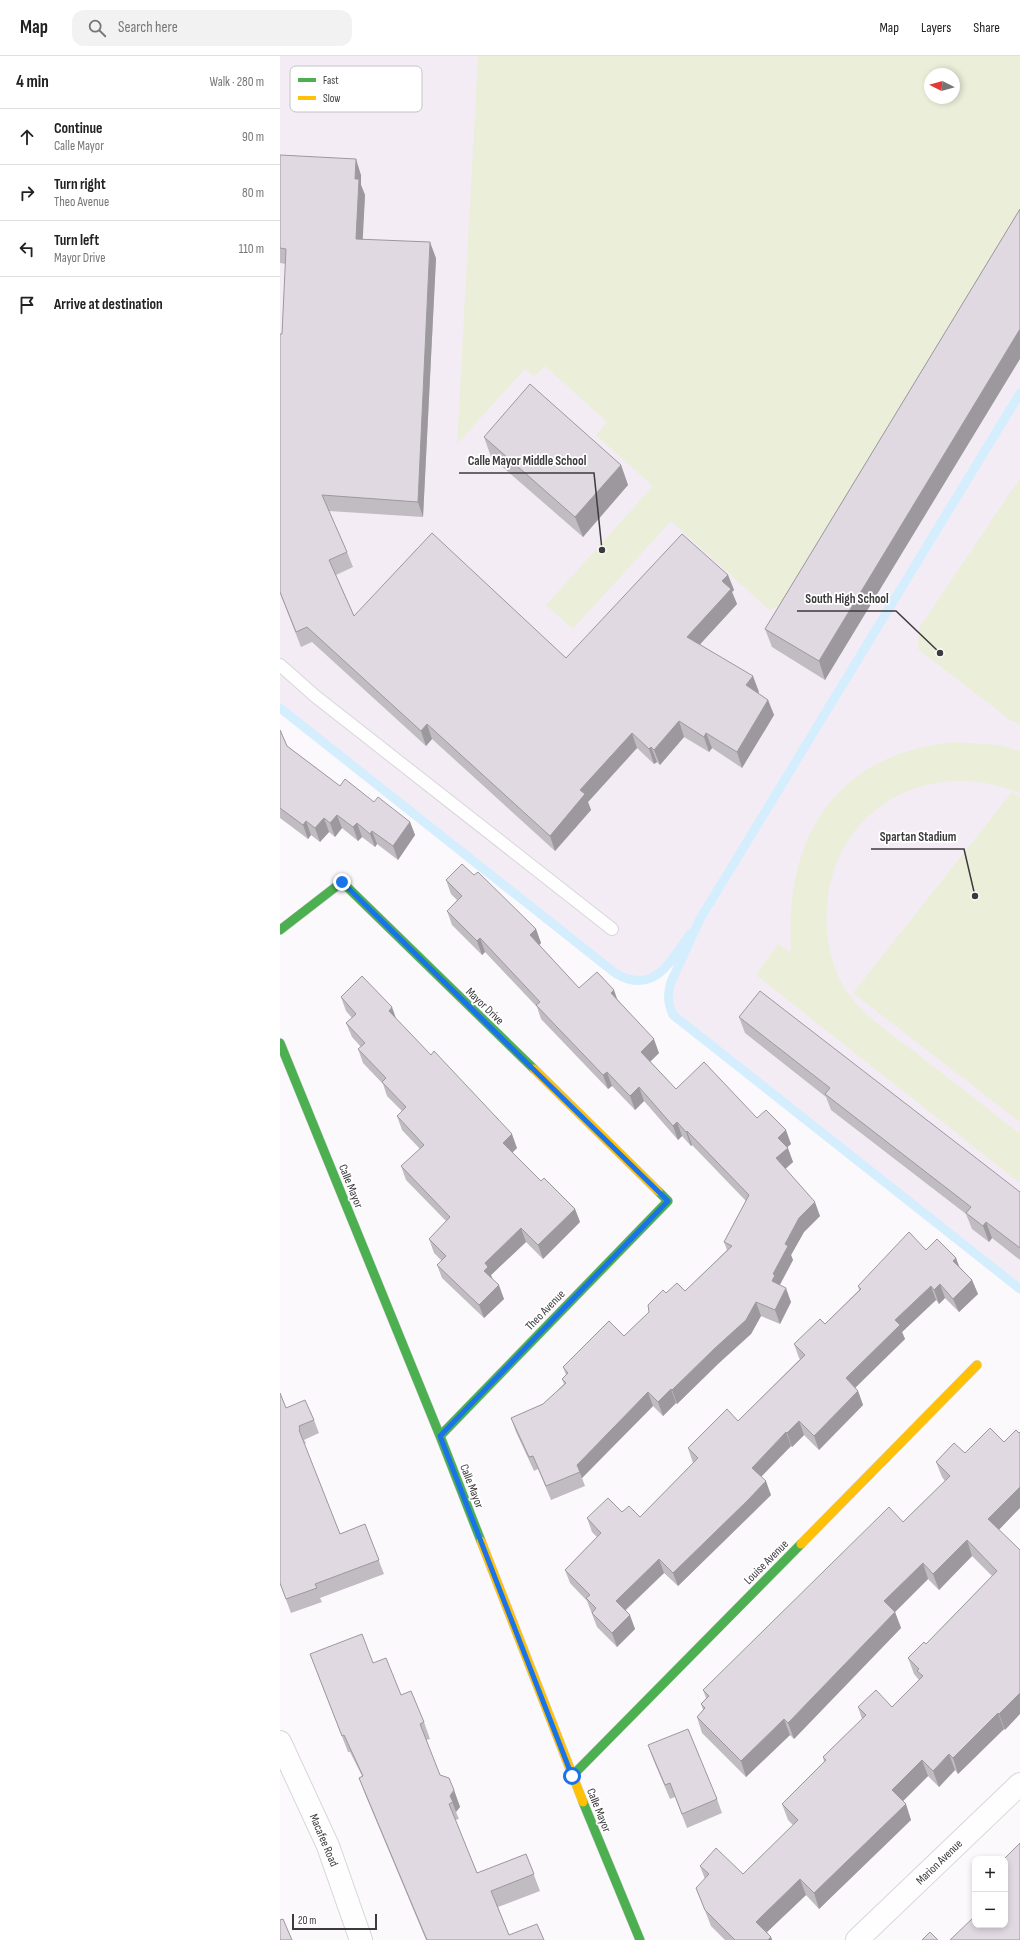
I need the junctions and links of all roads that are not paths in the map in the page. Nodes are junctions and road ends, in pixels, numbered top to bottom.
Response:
1 (280, 665) edge
2 (612, 929) dead end
3 (280, 930) edge
4 (280, 1043) edge
5 (668, 1201) joint
6 (977, 1365) dead end
7 (440, 1436) junction
8 (280, 1742) edge
9 (572, 1776) junction
10 (1020, 1784) edge
11 (361, 1940) edge
12 (640, 1940) edge
13 (857, 1940) edge

1 - 2 lane
3 - 5 street, Mayor Drive
4 - 7 street, Calle Mayor
5 - 7 street, Theo Avenue
6 - 9 street, Louise Avenue
7 - 9 street, Calle Mayor
8 - 11 street, Macafee Road
9 - 12 street, Calle Mayor
10 - 13 street, Marion Avenue

